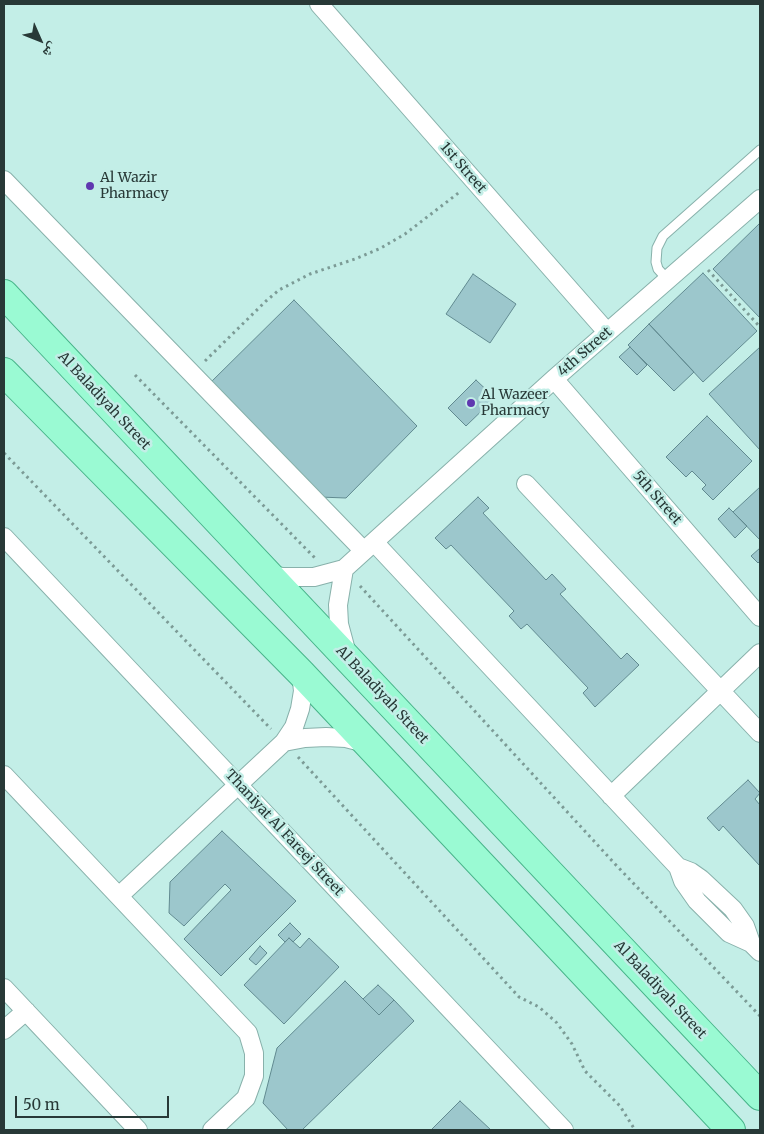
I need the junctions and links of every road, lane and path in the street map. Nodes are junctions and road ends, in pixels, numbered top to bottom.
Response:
1 (320, 4) edge
2 (760, 150) edge
3 (4, 180) edge
4 (474, 181) junction
5 (760, 199) edge
6 (696, 256) junction
7 (668, 280) junction
8 (4, 294) edge
9 (760, 327) edge
10 (607, 332) junction
11 (4, 372) edge
12 (192, 374) junction
13 (135, 375) dead end
14 (554, 380) junction
15 (4, 453) edge
16 (526, 484) dead end
17 (4, 537) edge
18 (369, 547) junction
19 (337, 571) junction
20 (267, 574) junction
21 (760, 618) edge
22 (760, 653) edge
23 (349, 659) junction
24 (301, 673) junction
25 (721, 691) junction
26 (760, 733) edge
27 (284, 742) junction
28 (367, 743) junction
29 (4, 776) edge
30 (238, 784) junction
31 (611, 796) junction
32 (119, 896) junction
33 (756, 947) edge
34 (4, 988) edge
35 (26, 1011) junction
36 (760, 1016) edge
37 (4, 1030) edge
38 (760, 1096) edge
39 (138, 1130) edge
40 (212, 1130) edge
41 (564, 1130) edge
42 (635, 1130) edge
43 (731, 1130) edge

1 - 4 street, 1st Street
2 - 7 lane
3 - 12 street
4 - 10 street, 1st Street
4 - 12 path
5 - 6 street, 4th Street
6 - 7 street, 4th Street
6 - 9 path
7 - 10 street, 4th Street
8 - 20 main road, Al Baladiyah Street
10 - 14 street, 4th Street
11 - 24 main road
12 - 18 street
13 - 19 path
14 - 18 street, 4th Street
14 - 21 street, 5th Street
15 - 27 path
16 - 25 street
17 - 30 street, Thaniyat Al Fareej Street
18 - 19 street, 4th Street
18 - 31 street
19 - 20 street
19 - 23 street
19 - 36 path
20 - 23 main road, Al Baladiyah Street
22 - 25 street
23 - 38 main road, Al Baladiyah Street
24 - 27 street
24 - 28 main road
25 - 26 street
25 - 31 street
27 - 28 street
27 - 30 street
27 - 42 path
28 - 43 main road
29 - 32 street
30 - 32 street
30 - 41 street, Thaniyat Al Fareej Street
31 - 33 street
32 - 40 street
34 - 35 street
35 - 37 street
35 - 39 street

